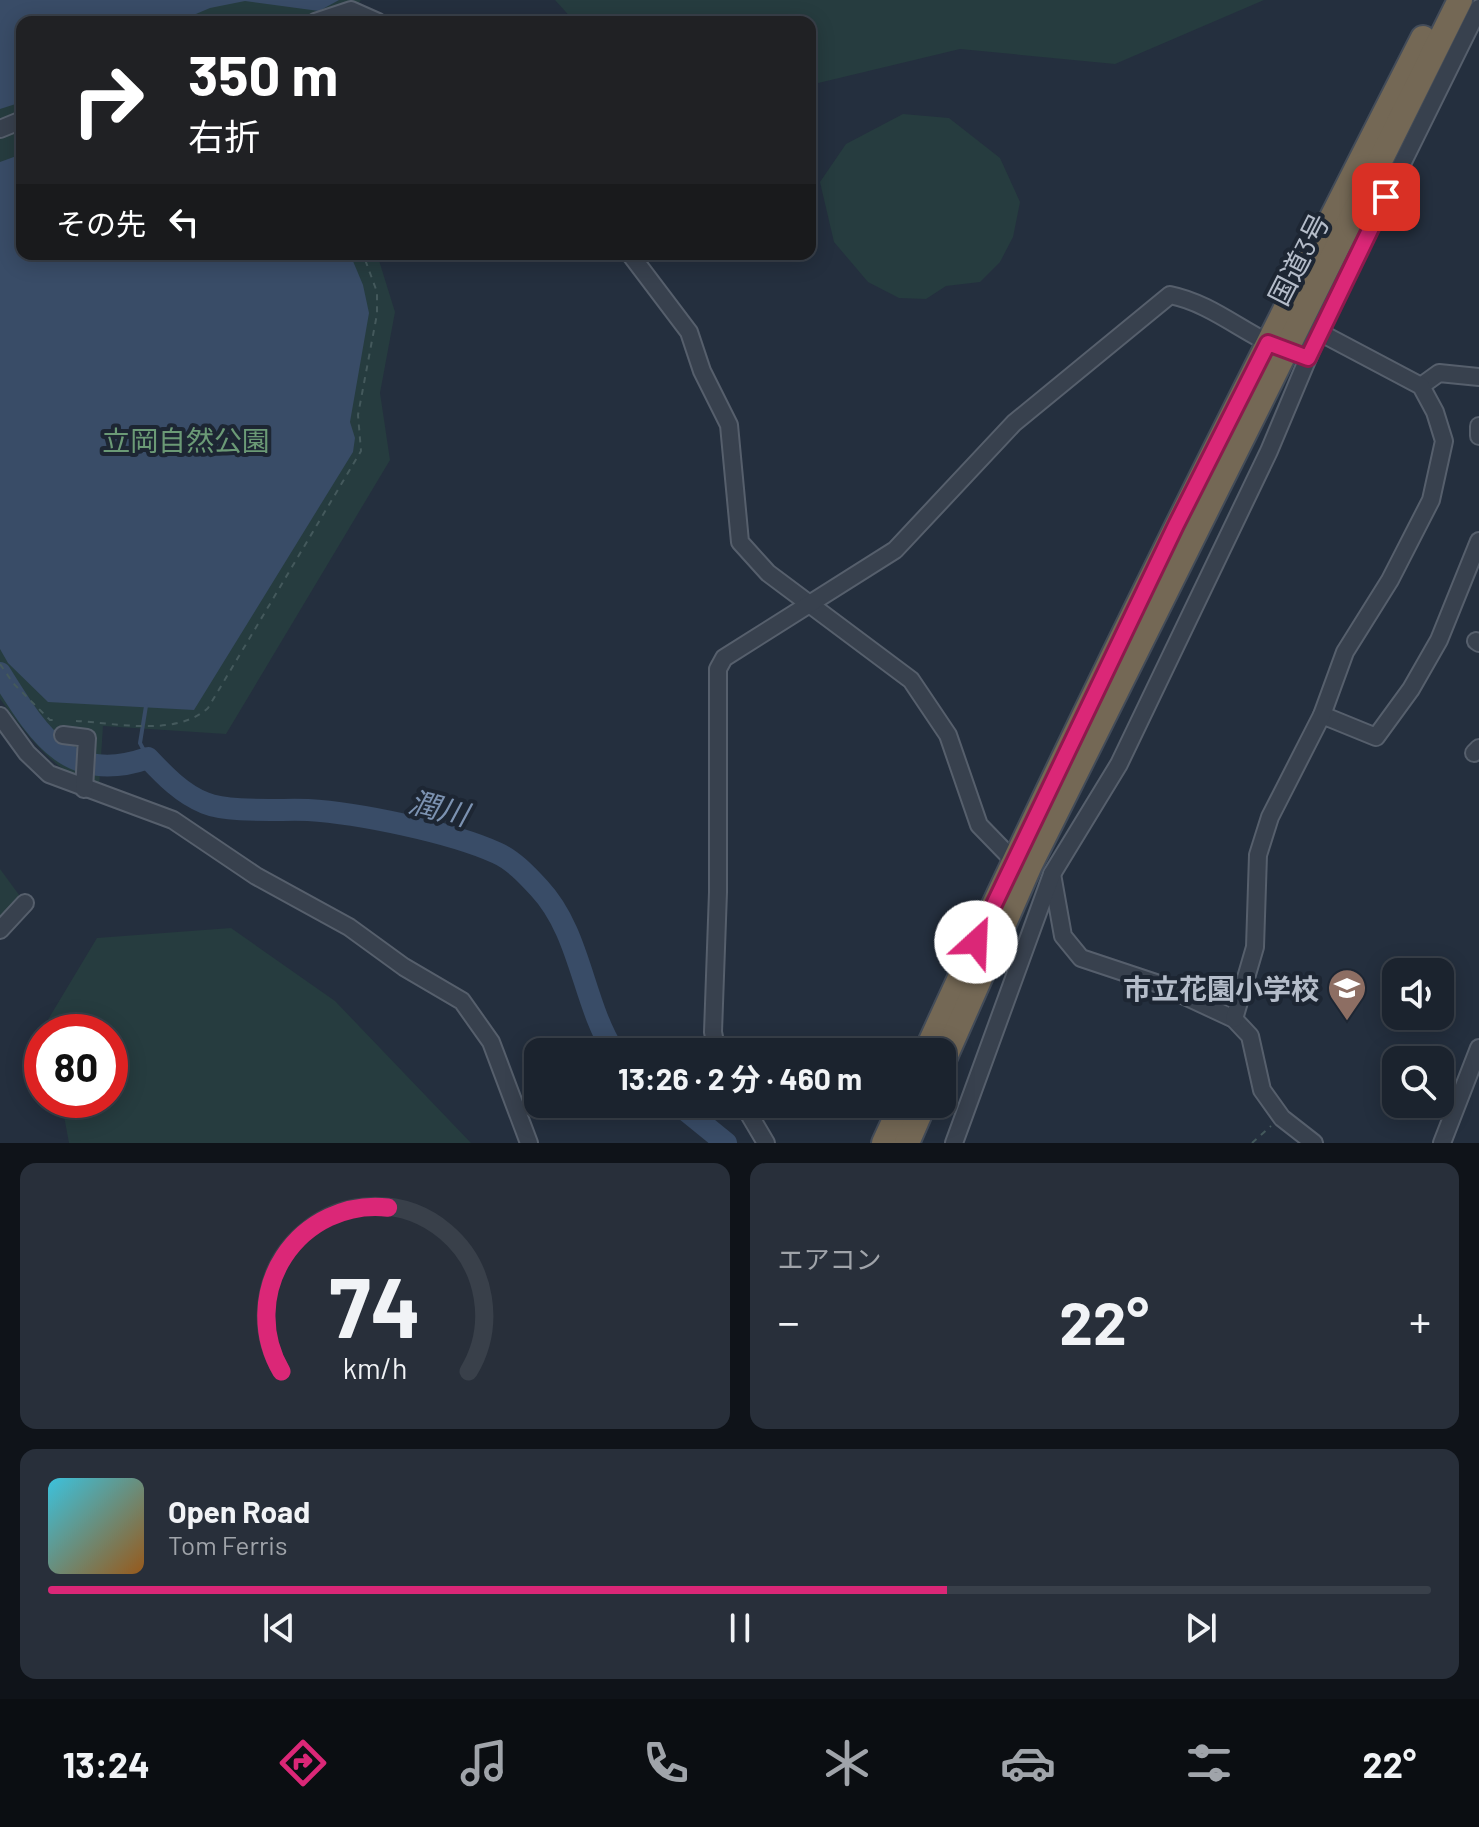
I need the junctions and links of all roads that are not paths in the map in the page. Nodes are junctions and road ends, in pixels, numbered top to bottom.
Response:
1 (1443, 0) edge
2 (1460, 0) edge
3 (353, 5) edge
4 (1479, 8) edge
5 (328, 16) edge
6 (635, 260) edge
7 (1319, 332) junction
8 (1287, 351) junction
9 (1479, 377) edge
10 (1421, 386) junction
11 (1479, 426) edge
12 (1479, 436) edge
13 (1479, 541) edge
14 (808, 602) junction
15 (1322, 715) junction
16 (0, 716) edge
17 (63, 727) road end
18 (84, 789) junction
19 (1032, 866) junction
20 (25, 903) dead end
21 (0, 930) edge
22 (1234, 1019) junction
23 (714, 1038) edge
24 (934, 1038) edge
25 (954, 1038) edge
26 (1479, 1048) edge
27 (751, 1118) edge
28 (896, 1118) edge
29 (918, 1118) edge
30 (529, 1143) edge
31 (766, 1143) edge
32 (884, 1143) edge
33 (907, 1143) edge
34 (954, 1143) edge
35 (1314, 1143) edge
36 (1442, 1143) edge

1 - 8 highway, 国道3号
2 - 8 highway, 国道3号
3 - 5 street
4 - 7 street
6 - 14 street
7 - 8 street
7 - 10 street
8 - 14 street
8 - 19 highway, 国道3号
8 - 19 street
9 - 10 street
10 - 15 street
11 - 12 street
13 - 15 street
14 - 19 street
14 - 23 street
15 - 22 street
16 - 18 street
17 - 18 street
18 - 30 street
19 - 22 street
19 - 24 highway, 国道3号
19 - 25 highway, 国道3号
19 - 34 street
20 - 21 street
22 - 35 street
26 - 36 street
27 - 31 street
28 - 32 highway
29 - 33 highway

